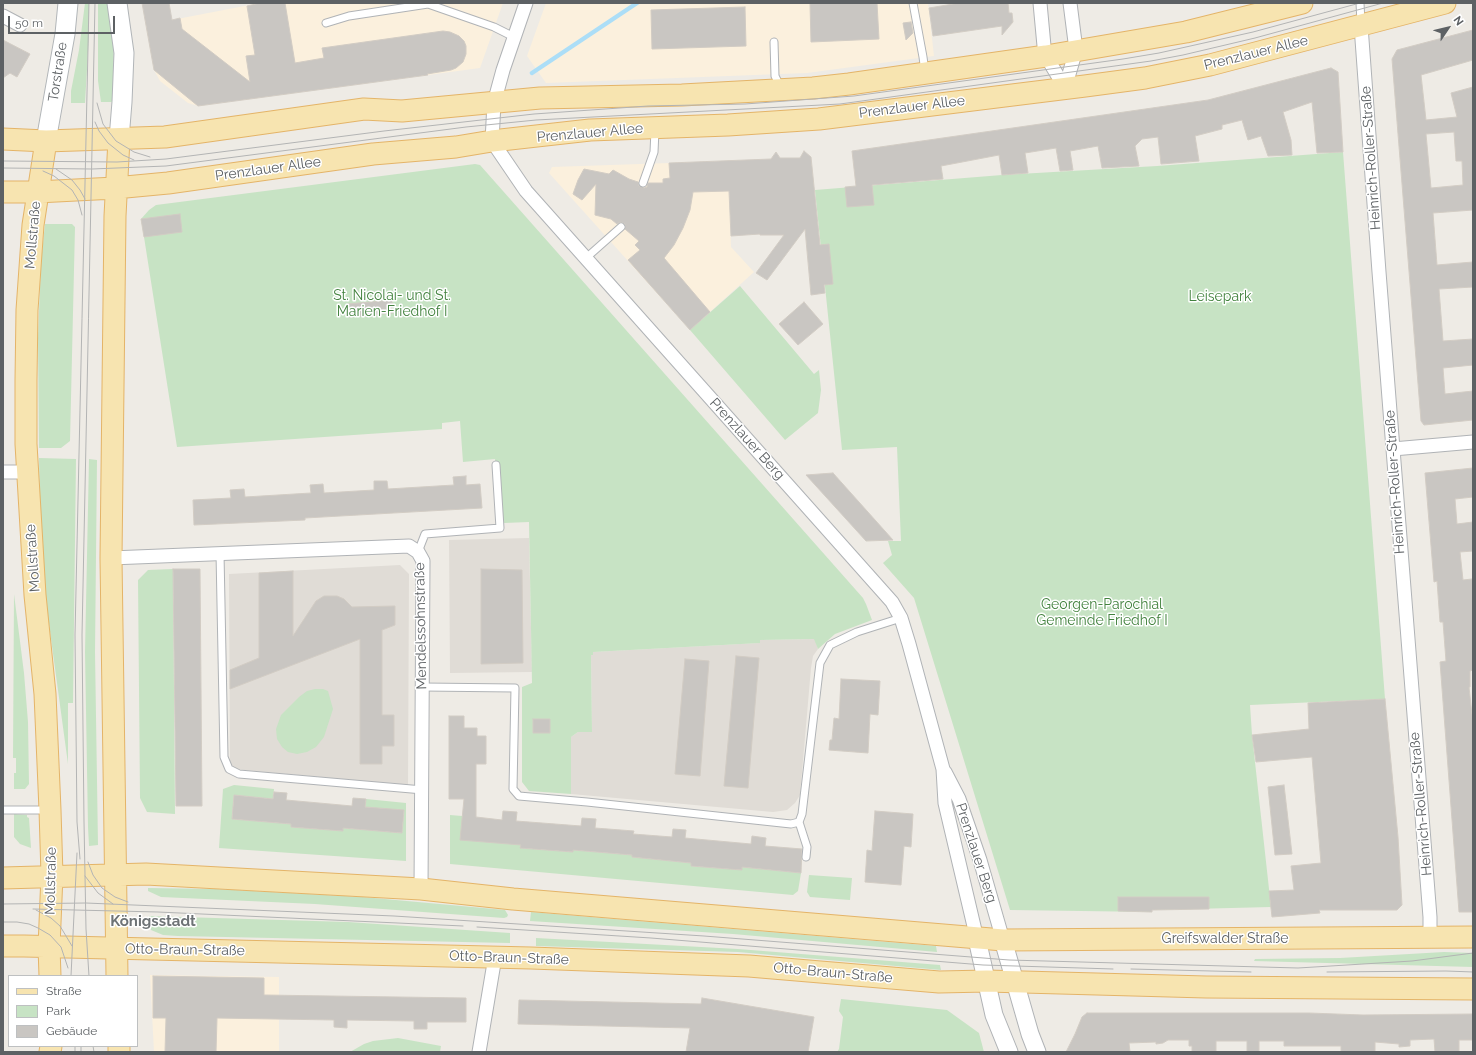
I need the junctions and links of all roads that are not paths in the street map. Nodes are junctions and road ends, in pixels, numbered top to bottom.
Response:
1 (68, 3) edge
2 (116, 3) edge
3 (526, 3) edge
4 (912, 3) edge
5 (1040, 3) edge
6 (1070, 3) edge
7 (1302, 3) edge
8 (1360, 3) edge
9 (1445, 3) edge
10 (3, 16) edge
11 (326, 24) dead end
12 (20, 25) dead end
13 (1361, 26) junction
14 (514, 37) junction
15 (1076, 50) junction
16 (1046, 56) junction
17 (925, 74) junction
18 (1065, 88) junction
19 (775, 90) junction
20 (494, 103) junction
21 (655, 128) junction
22 (3, 139) edge
23 (119, 139) junction
24 (46, 141) junction
25 (492, 141) junction
26 (643, 183) dead end
27 (115, 188) junction
28 (3, 192) edge
29 (38, 192) junction
30 (621, 227) dead end
31 (586, 258) junction
32 (1473, 442) edge
33 (1393, 449) junction
34 (496, 464) dead end
35 (3, 472) edge
36 (28, 472) junction
37 (418, 552) junction
38 (220, 553) junction
39 (111, 558) junction
40 (901, 618) junction
41 (423, 687) junction
42 (943, 769) junction
43 (423, 790) junction
44 (4, 810) dead end
45 (50, 810) junction
46 (799, 822) junction
47 (806, 857) dead end
48 (115, 874) junction
49 (52, 875) junction
50 (3, 878) edge
51 (421, 889) junction
52 (1430, 937) junction
53 (1473, 937) edge
54 (978, 939) junction
55 (1003, 940) junction
56 (3, 946) edge
57 (49, 947) junction
58 (116, 948) junction
59 (494, 957) junction
60 (50, 975) edge
61 (117, 975) edge
62 (987, 981) junction
63 (1015, 983) junction
64 (1473, 989) edge
65 (479, 1052) edge
66 (1009, 1052) edge
67 (1037, 1052) edge

1 - 24 main road, Torstraße
2 - 23 main road
3 - 14 street
4 - 17 lane
5 - 16 street
6 - 15 street
7 - 15 main road
8 - 13 lane
9 - 13 main road, Prenzlauer Allee
10 - 12 street
11 - 14 lane
13 - 18 main road, Prenzlauer Allee
13 - 33 street, Heinrich-Roller-Straße
14 - 20 street
15 - 16 main road
15 - 18 street
16 - 17 main road
16 - 18 street
17 - 19 main road
18 - 21 main road, Prenzlauer Allee
19 - 19 lane
19 - 20 main road
20 - 23 main road
20 - 25 street
21 - 25 main road, Prenzlauer Allee
21 - 26 lane
22 - 24 main road
23 - 24 main road
23 - 27 main road
24 - 29 main road, Mollstraße
25 - 27 main road, Prenzlauer Allee
25 - 31 street, Prenzlauer Berg
27 - 29 main road, Prenzlauer Allee
27 - 39 main road
28 - 29 main road, Prenzlauer Allee
29 - 36 main road, Mollstraße
30 - 31 lane
31 - 40 street, Prenzlauer Berg
32 - 33 street
33 - 52 street, Heinrich-Roller-Straße
34 - 37 lane
35 - 36 street
36 - 45 main road, Mollstraße
37 - 38 street, Mendelssohnstraße
37 - 41 street, Mendelssohnstraße
38 - 39 street, Mendelssohnstraße
38 - 43 lane
39 - 48 main road
40 - 42 street, Prenzlauer Berg
40 - 46 lane
41 - 43 street, Mendelssohnstraße
41 - 46 lane
42 - 54 street, Prenzlauer Berg
42 - 55 street, Prenzlauer Berg
43 - 51 street, Mendelssohnstraße
44 - 45 lane
45 - 49 main road, Mollstraße
46 - 47 lane
48 - 49 main road
48 - 51 main road
48 - 58 main road
49 - 50 main road
49 - 57 main road, Mollstraße
51 - 54 main road
52 - 53 main road, Greifswalder Straße
52 - 55 main road, Greifswalder Straße
54 - 55 main road, Greifswalder Straße
54 - 62 street
55 - 63 street
56 - 57 main road, Otto-Braun-Straße
57 - 58 main road, Otto-Braun-Straße
57 - 60 main road, Mollstraße
58 - 59 main road, Otto-Braun-Straße
58 - 61 main road
59 - 62 main road, Otto-Braun-Straße
59 - 65 street
62 - 63 main road, Otto-Braun-Straße
62 - 66 street
63 - 64 main road
63 - 67 street

